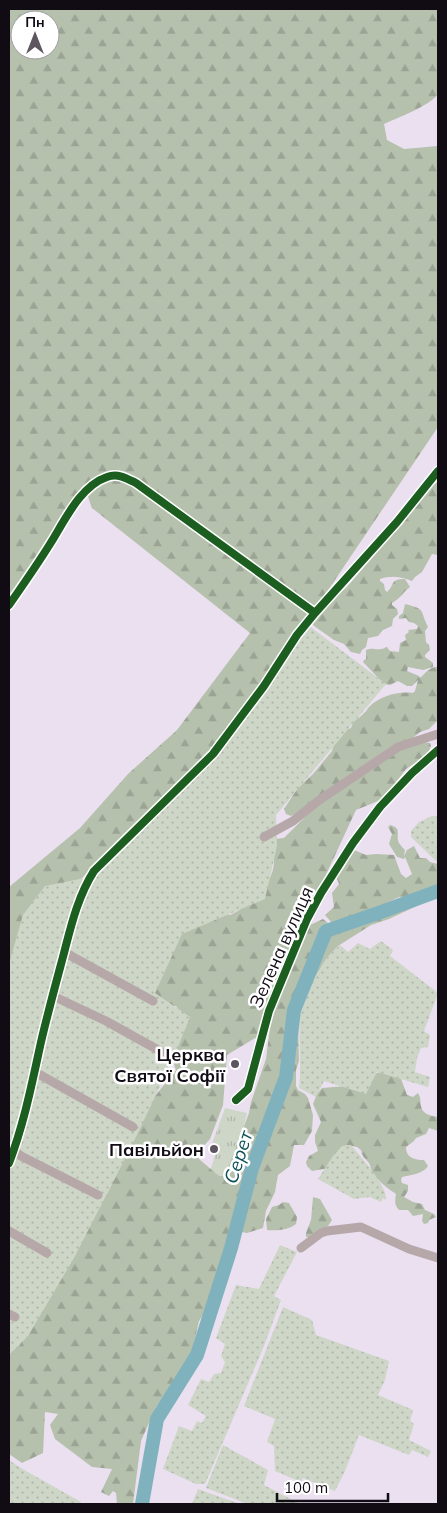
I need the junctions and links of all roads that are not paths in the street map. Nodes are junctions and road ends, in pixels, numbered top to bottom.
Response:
1 (438, 471) edge
2 (9, 605) edge
3 (315, 613) junction
4 (438, 734) edge
5 (438, 750) edge
6 (264, 837) dead end
7 (64, 952) junction
8 (53, 996) junction
9 (153, 1001) dead end
10 (169, 1056) dead end
11 (35, 1072) junction
12 (236, 1100) dead end
13 (133, 1127) dead end
14 (14, 1149) junction
15 (9, 1163) edge
16 (98, 1195) dead end
17 (9, 1232) edge
18 (301, 1248) dead end
19 (47, 1253) dead end
20 (438, 1258) edge

1 - 3 street
2 - 3 street
3 - 7 street
4 - 6 street
5 - 12 street, Зелена вулиця
7 - 8 street
7 - 9 street
8 - 10 street
8 - 11 street
11 - 13 street
11 - 14 street
14 - 15 street
14 - 16 street
17 - 19 street
18 - 20 street

